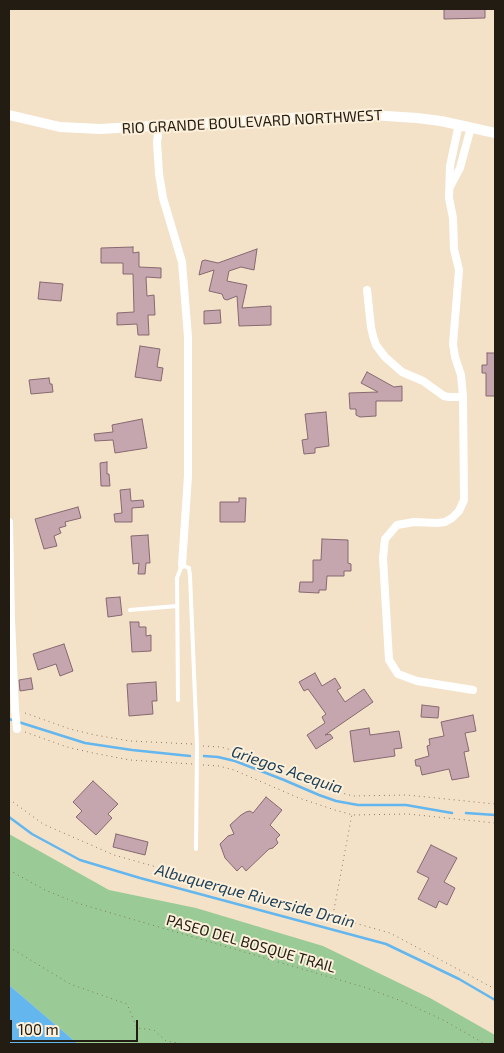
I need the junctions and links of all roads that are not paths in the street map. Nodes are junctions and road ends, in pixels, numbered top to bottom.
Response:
1 (9, 115) edge
2 (459, 124) junction
3 (158, 126) junction
4 (471, 127) junction
5 (495, 133) edge
6 (449, 189) junction
7 (367, 290) dead end
8 (463, 397) junction
9 (9, 522) edge
10 (182, 565) junction
11 (177, 606) junction
12 (130, 610) dead end
13 (473, 690) dead end
14 (178, 700) dead end
15 (17, 728) road end
16 (196, 849) dead end

1 - 3 street, RIO GRANDE BOULEVARD NORTHWEST
2 - 3 street, RIO GRANDE BOULEVARD NORTHWEST
2 - 4 street, RIO GRANDE BOULEVARD NORTHWEST
2 - 6 street
3 - 10 street
4 - 5 street, RIO GRANDE BOULEVARD NORTHWEST
4 - 6 street
6 - 8 street
7 - 8 street
8 - 13 street
9 - 15 street
10 - 11 lane
10 - 16 lane
11 - 12 lane
11 - 14 lane

